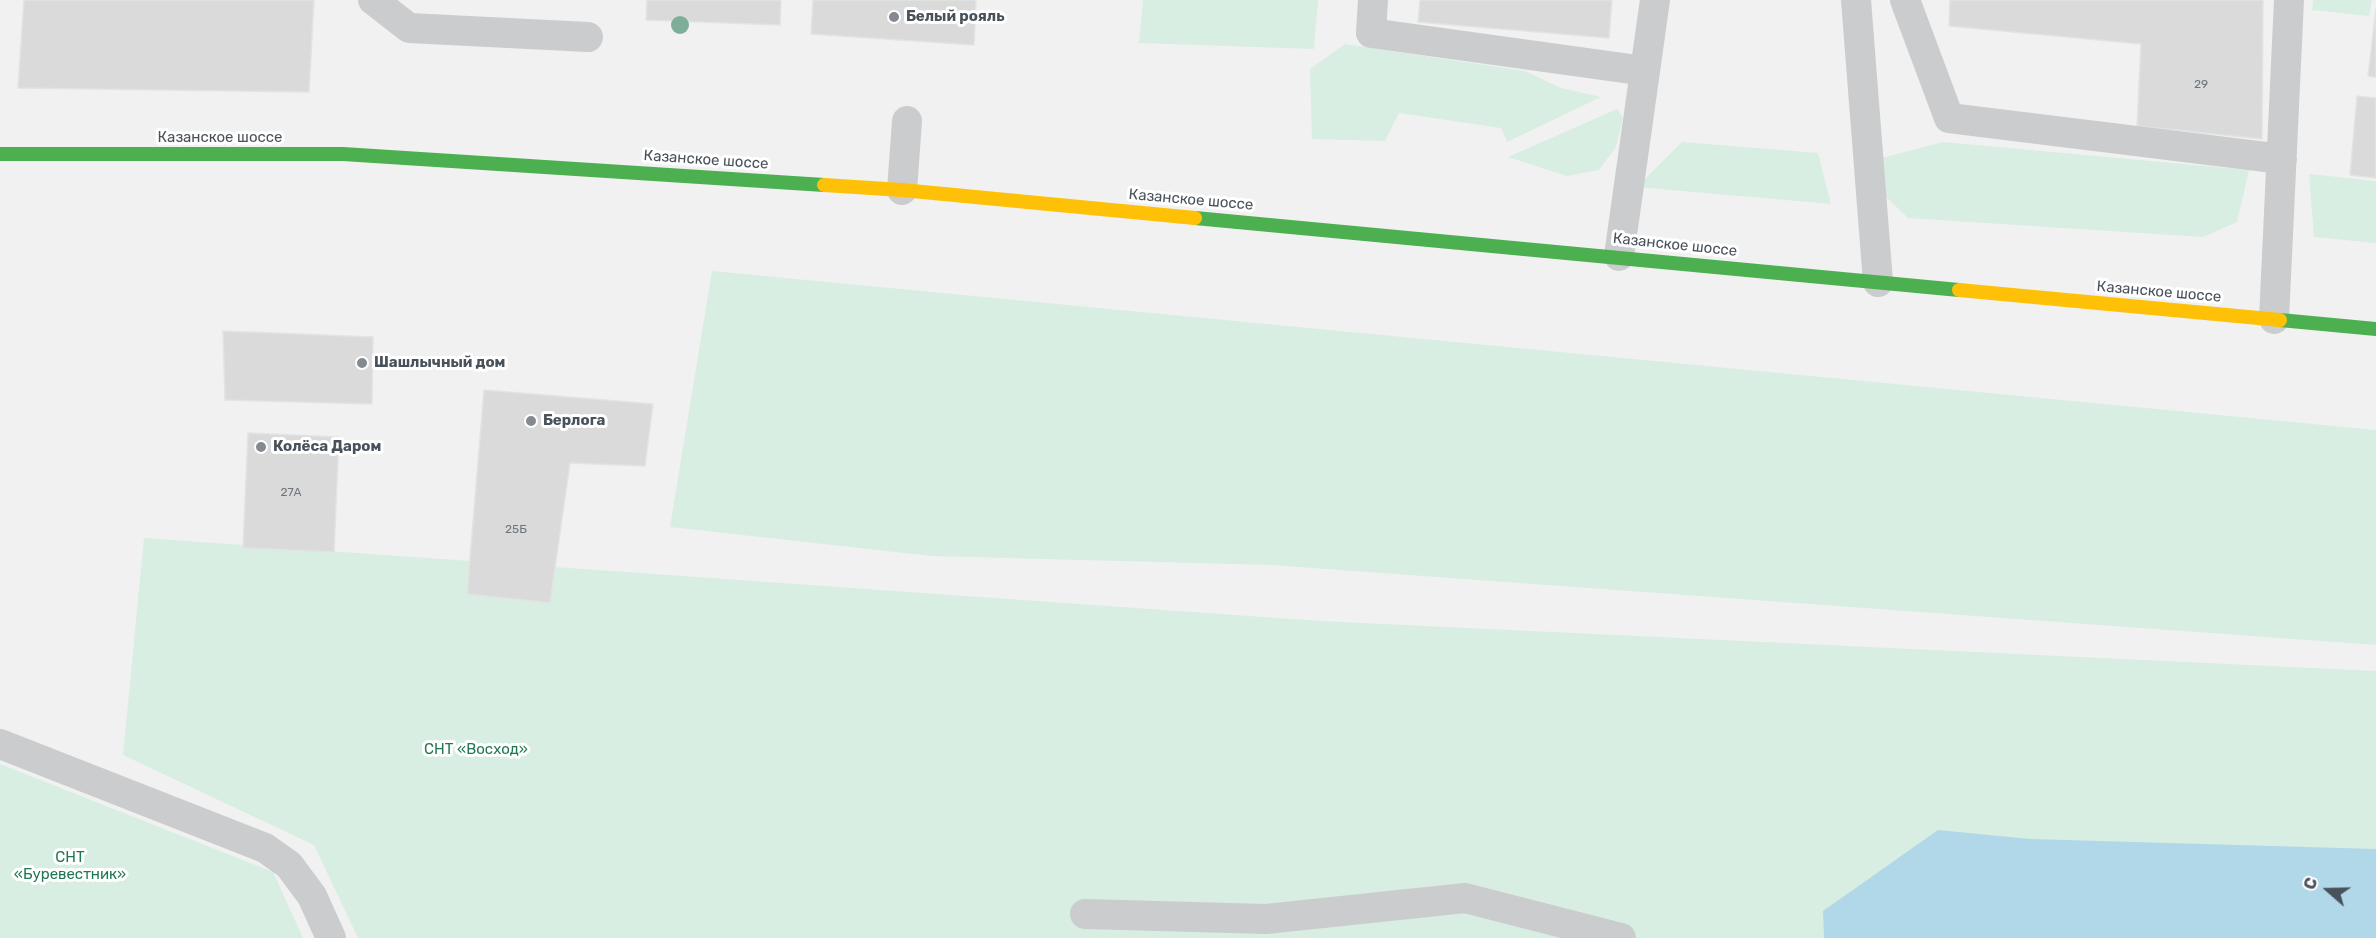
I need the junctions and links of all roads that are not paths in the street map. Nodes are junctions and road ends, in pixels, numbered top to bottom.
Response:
1 (373, 0) edge
2 (1373, 0) edge
3 (1655, 0) edge
4 (1856, 0) edge
5 (1905, 0) edge
6 (2289, 0) edge
7 (588, 37) dead end
8 (1645, 71) junction
9 (907, 121) dead end
10 (0, 154) edge
11 (2282, 159) junction
12 (902, 190) junction
13 (1619, 256) junction
14 (1878, 282) junction
15 (2274, 319) junction
16 (2376, 329) edge
17 (0, 744) edge
18 (1085, 915) dead end
19 (331, 938) edge
20 (1621, 938) edge

1 - 7 lane
2 - 8 lane
3 - 8 lane
4 - 14 lane
5 - 11 lane
6 - 11 lane
8 - 13 lane
9 - 12 lane
10 - 12 main road, Казанское шоссе
11 - 15 lane
12 - 13 main road, Казанское шоссе
13 - 14 main road, Казанское шоссе
14 - 15 main road, Казанское шоссе
15 - 16 main road, Казанское шоссе
17 - 19 lane
18 - 20 lane

